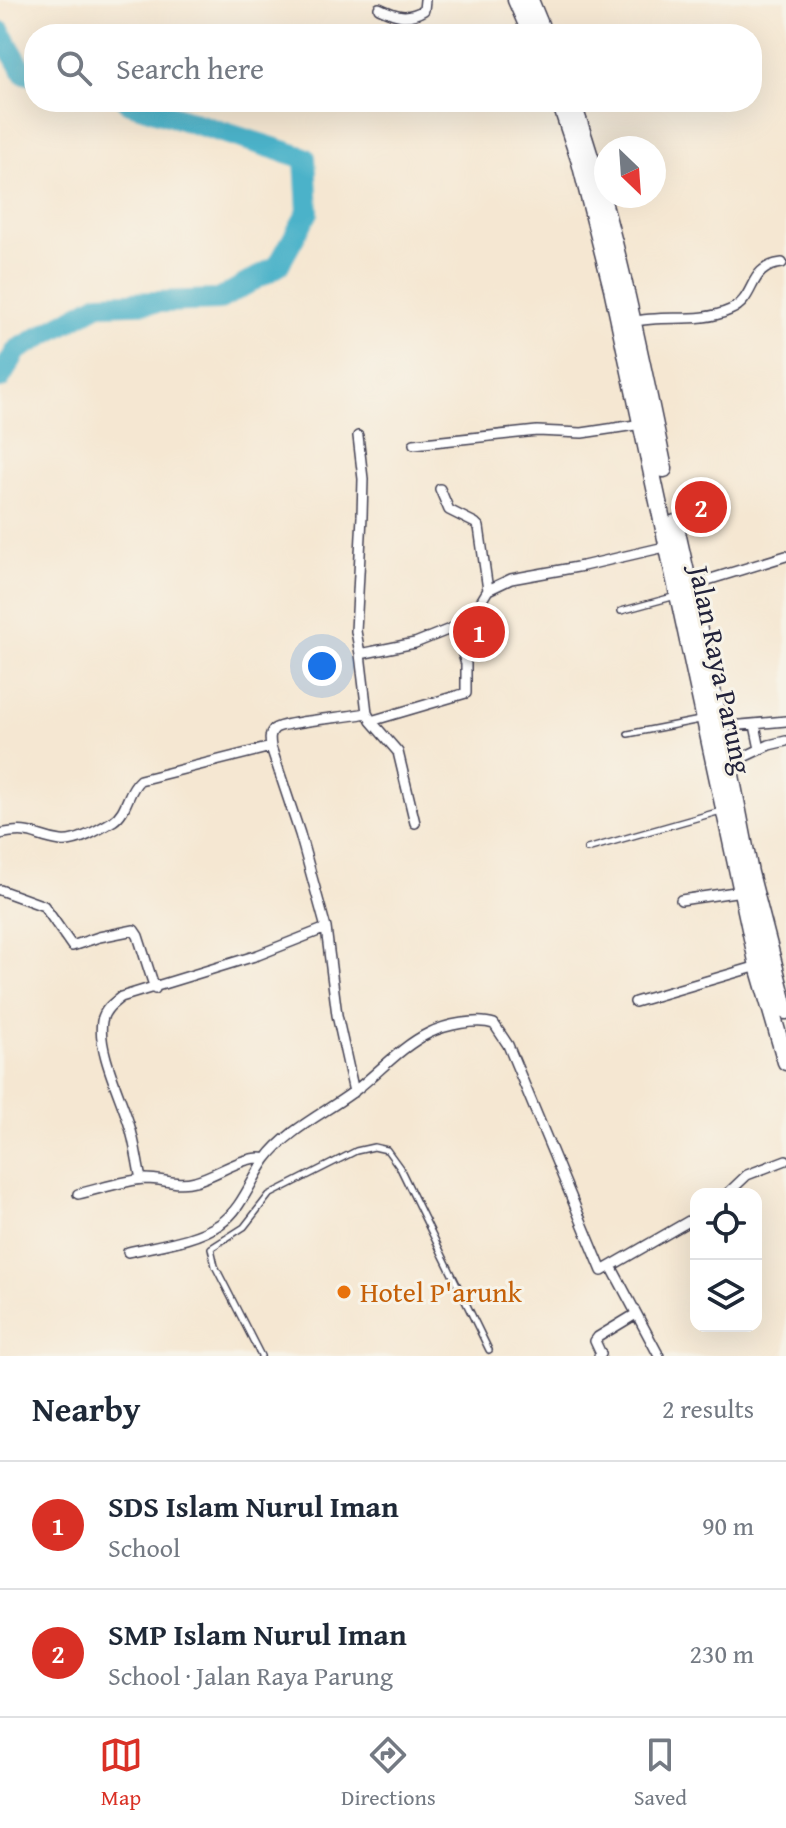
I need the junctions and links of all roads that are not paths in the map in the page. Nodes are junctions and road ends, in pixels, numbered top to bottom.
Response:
1 (425, 0) edge
2 (516, 0) edge
3 (530, 0) edge
4 (379, 8) dead end
5 (527, 24) edge
6 (540, 24) edge
7 (563, 112) edge
8 (575, 112) edge
9 (782, 263) dead end
10 (632, 322) junction
11 (641, 390) junction
12 (642, 424) junction
13 (358, 436) dead end
14 (414, 444) dead end
15 (440, 489) dead end
16 (669, 546) junction
17 (786, 556) edge
18 (488, 590) junction
19 (683, 591) junction
20 (621, 611) dead end
21 (455, 627) junction
22 (360, 654) junction
23 (369, 717) junction
24 (784, 721) edge
25 (711, 725) junction
26 (755, 725) junction
27 (628, 734) dead end
28 (786, 740) edge
29 (271, 747) junction
30 (760, 749) junction
31 (722, 766) junction
32 (724, 810) junction
33 (415, 823) dead end
34 (0, 834) edge
35 (587, 849) dead end
36 (0, 890) edge
37 (742, 891) junction
38 (681, 900) dead end
39 (326, 928) junction
40 (758, 966) junction
41 (155, 989) junction
42 (635, 1002) dead end
43 (786, 1011) edge
44 (786, 1062) edge
45 (354, 1092) junction
46 (266, 1159) junction
47 (786, 1160) edge
48 (141, 1179) junction
49 (733, 1188) edge
50 (78, 1194) dead end
51 (690, 1220) edge
52 (128, 1252) dead end
53 (611, 1266) junction
54 (636, 1314) junction
55 (489, 1350) dead end
56 (261, 1356) edge
57 (599, 1356) edge
58 (659, 1356) edge

1 - 4 street
2 - 5 highway
3 - 6 highway
7 - 11 highway, Jalan Raya Parung
8 - 10 highway, Jalan Raya Parung
9 - 10 street
10 - 11 highway, Jalan Raya Parung
11 - 12 highway, Jalan Raya Parung
11 - 19 highway, Jalan Raya Parung
12 - 14 street
12 - 16 highway, Jalan Raya Parung
13 - 22 street
15 - 18 street
16 - 18 street
16 - 19 highway, Jalan Raya Parung
17 - 19 street
18 - 21 street
19 - 20 lane
19 - 25 highway, Jalan Raya Parung
21 - 22 street
21 - 23 street
22 - 23 street
23 - 29 street
23 - 33 street
24 - 26 street
24 - 28 street
25 - 26 street
25 - 27 lane
25 - 31 highway, Jalan Raya Parung
26 - 30 street
28 - 30 street
29 - 34 street
29 - 39 street
30 - 31 street
31 - 32 highway, Jalan Raya Parung
31 - 43 highway, Jalan Raya Parung
32 - 35 lane
32 - 37 highway, Jalan Raya Parung
36 - 41 street
37 - 38 street
37 - 40 highway, Jalan Raya Parung
39 - 41 street
39 - 45 street
40 - 42 street
40 - 44 highway, Jalan Raya Parung
41 - 48 street
45 - 46 street
45 - 53 street
46 - 48 street
46 - 52 street
47 - 49 street
48 - 50 street
51 - 53 street
53 - 54 street
54 - 57 street
54 - 58 street
55 - 56 lane

